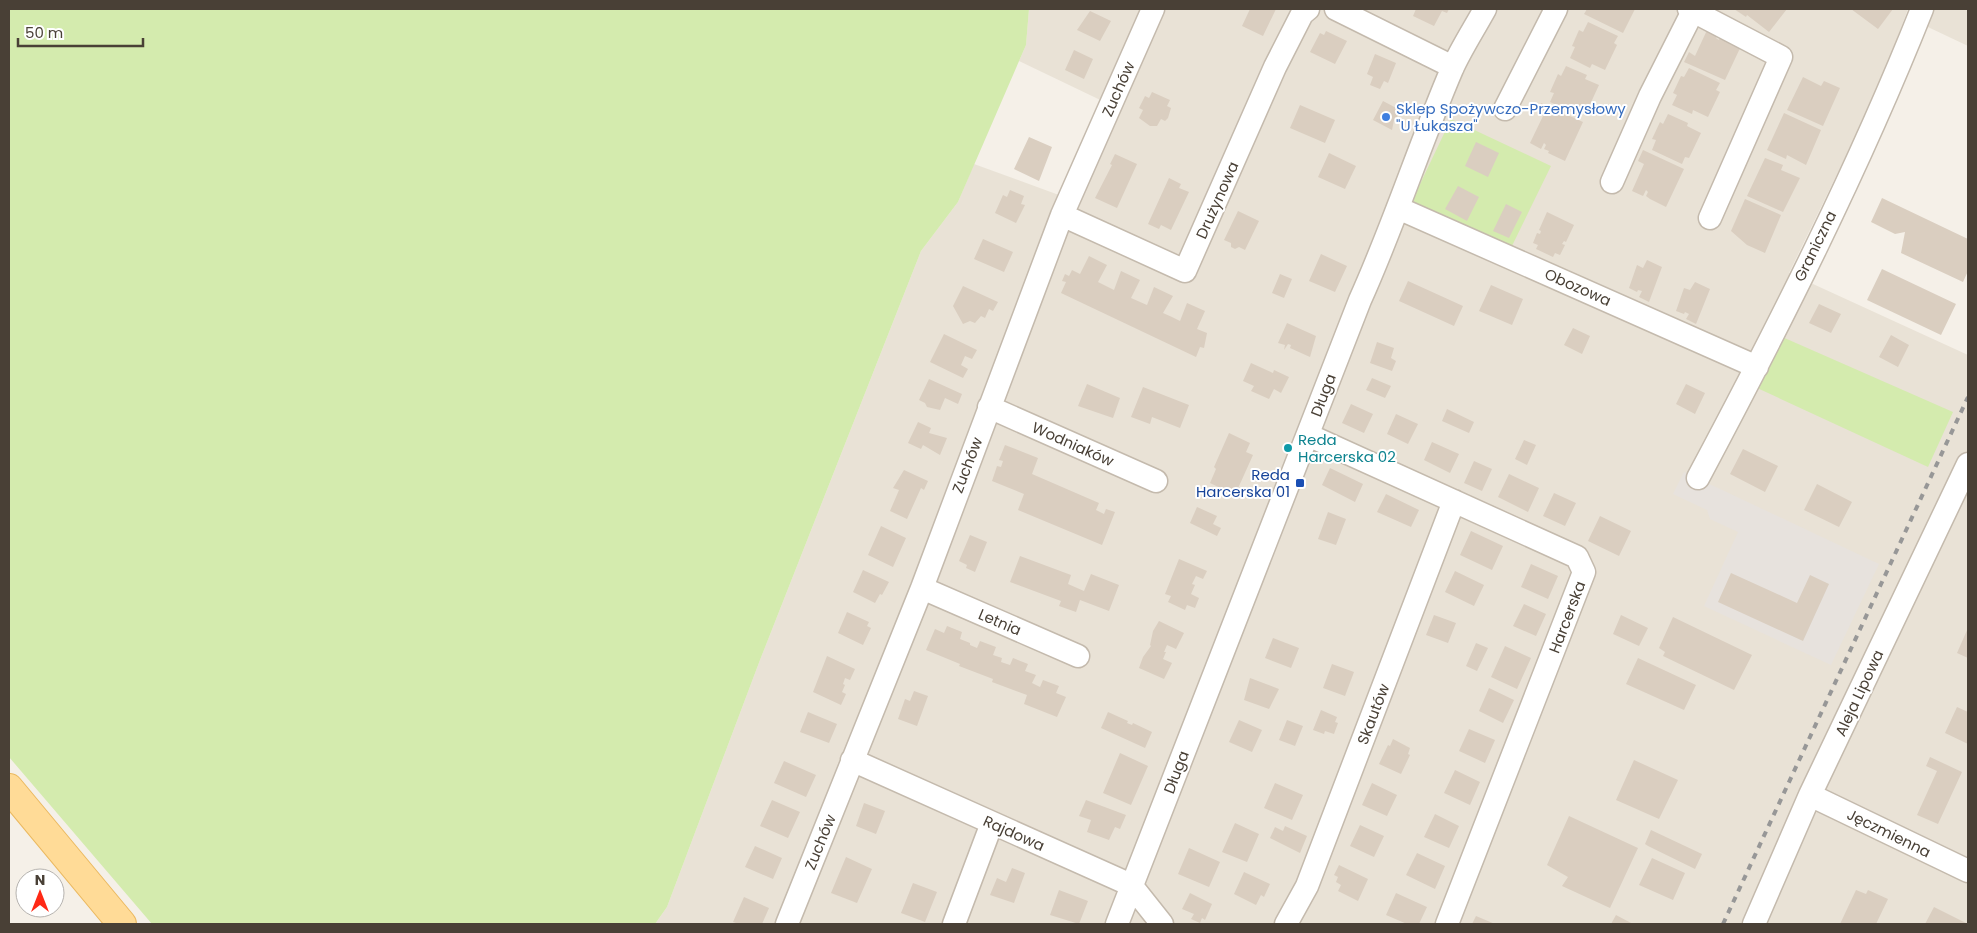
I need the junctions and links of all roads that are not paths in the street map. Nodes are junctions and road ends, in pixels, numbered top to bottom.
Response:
1 (1153, 9) edge
2 (1308, 9) edge
3 (1336, 9) edge
4 (1485, 9) edge
5 (1556, 9) edge
6 (1922, 9) edge
7 (1691, 10) edge
8 (1453, 67) junction
9 (1505, 109) dead end
10 (1612, 182) dead end
11 (1398, 208) junction
12 (1062, 215) junction
13 (1710, 218) dead end
14 (1757, 367) junction
15 (989, 407) junction
16 (1308, 435) junction
17 (1968, 464) edge
18 (1698, 478) dead end
19 (1156, 481) dead end
20 (1454, 501) junction
21 (922, 588) junction
22 (1078, 656) dead end
23 (852, 760) junction
24 (9, 788) edge
25 (1810, 795) junction
26 (9, 807) edge
27 (992, 823) junction
28 (1968, 871) edge
29 (1131, 885) junction
30 (105, 924) edge
31 (122, 924) edge
32 (787, 924) edge
33 (954, 924) edge
34 (1117, 924) edge
35 (1162, 924) edge
36 (1286, 924) edge
37 (1447, 924) edge
38 (1754, 924) edge

1 - 12 street, Zuchów
2 - 12 street, Drużynowa
3 - 8 street
4 - 8 street, Długa
5 - 9 street
6 - 14 street, Graniczna
7 - 10 street
7 - 13 street
8 - 11 street, Długa
11 - 14 street, Obozowa
11 - 16 street, Długa
12 - 15 street, Zuchów
14 - 18 street, Graniczna
15 - 19 street, Wodniaków
15 - 21 street, Zuchów
16 - 20 street, Harcerska
16 - 29 street, Długa
17 - 25 street, Aleja Lipowa
20 - 36 street, Skautów
20 - 37 street, Harcerska
21 - 22 street, Letnia
21 - 23 street, Zuchów
23 - 27 street, Rajdowa
23 - 32 street, Zuchów
24 - 31 main road
25 - 28 street, Jęczmienna
25 - 38 street, Aleja Lipowa
26 - 30 main road
27 - 29 street, Rajdowa
27 - 33 street
29 - 34 street, Długa
29 - 35 street, Rajdowa

